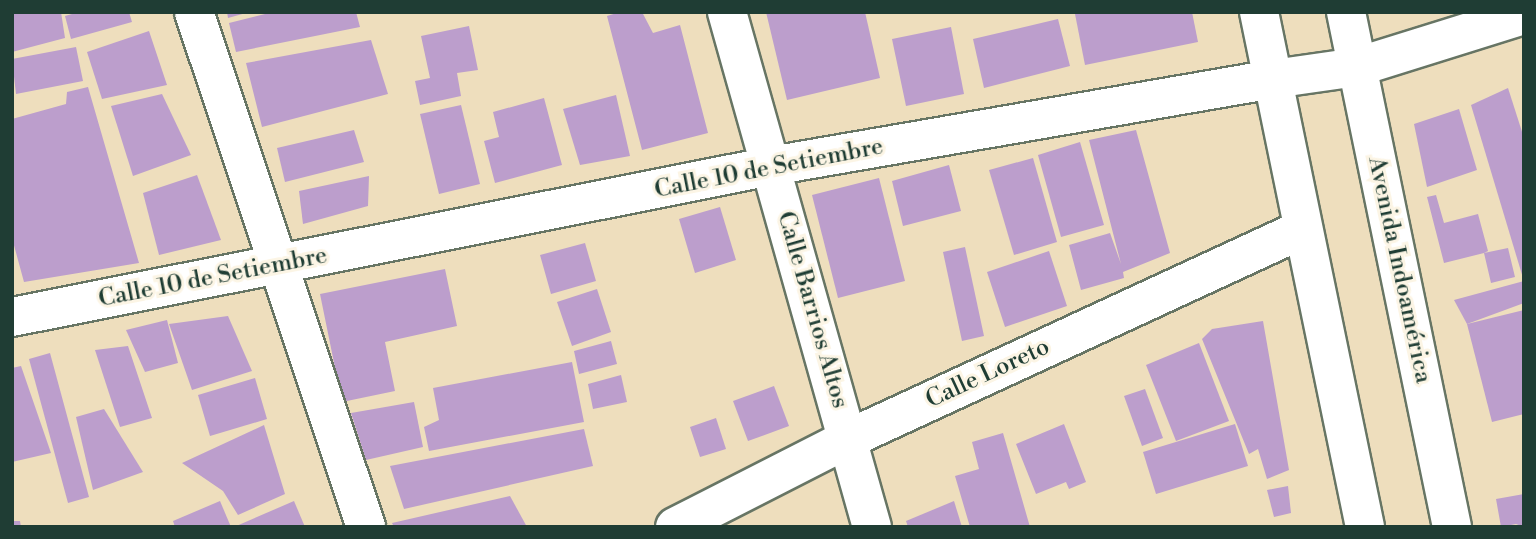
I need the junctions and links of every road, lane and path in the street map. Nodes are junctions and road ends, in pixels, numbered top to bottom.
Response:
1 (194, 12) edge
2 (727, 12) edge
3 (1259, 12) edge
4 (1346, 12) edge
5 (1524, 15) edge
6 (1357, 67) junction
7 (1273, 79) junction
8 (771, 166) junction
9 (1303, 229) junction
10 (278, 266) junction
11 (12, 317) edge
12 (848, 439) junction
13 (366, 527) edge
14 (675, 527) edge
15 (872, 527) edge
16 (1365, 527) edge
17 (1452, 527) edge

1 - 10 street
2 - 8 street, Calle Barrios Altos
3 - 7 street
4 - 6 street, Avenida Indoamérica
5 - 6 street, Calle 10 de Setiembre
6 - 7 street, Calle 10 de Setiembre
6 - 17 street, Avenida Indoamérica
7 - 8 street, Calle 10 de Setiembre
7 - 9 street
8 - 10 street, Calle 10 de Setiembre
8 - 12 street, Calle Barrios Altos
9 - 12 street, Calle Loreto
9 - 16 street
10 - 11 street, Calle 10 de Setiembre
10 - 13 street
12 - 14 street, Calle Loreto
12 - 15 street, Calle Barrios Altos

